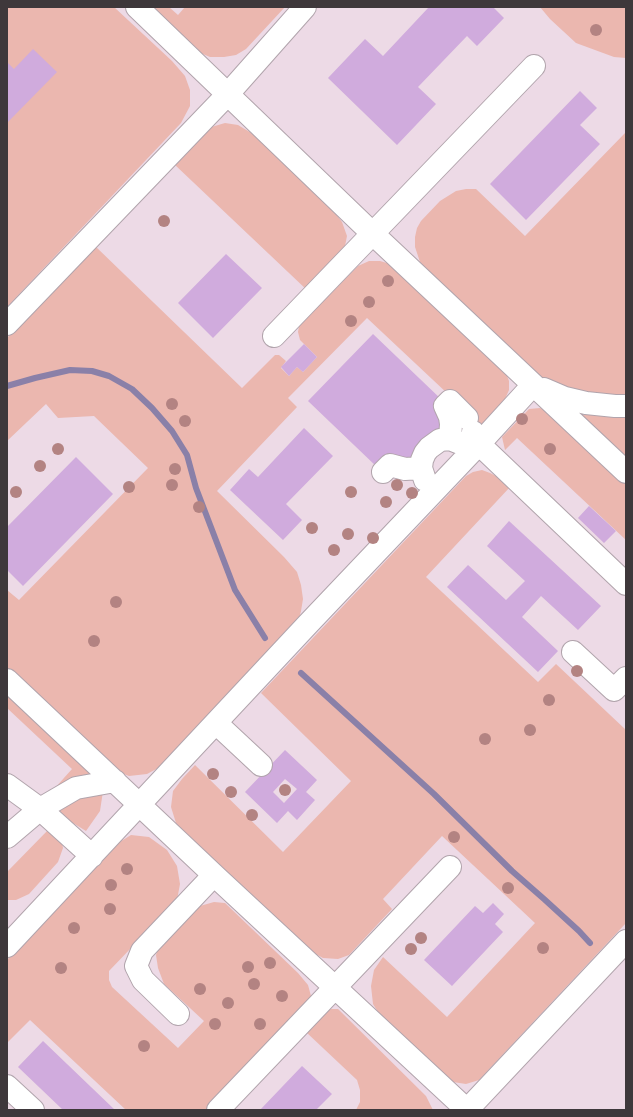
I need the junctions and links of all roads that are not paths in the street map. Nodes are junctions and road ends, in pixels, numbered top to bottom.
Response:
1 (137, 7) edge
2 (305, 7) edge
3 (534, 66) dead end
4 (227, 95) junction
5 (372, 233) junction
6 (7, 324) edge
7 (274, 336) dead end
8 (533, 385) junction
9 (626, 406) edge
10 (467, 418) dead end
11 (463, 442) junction
12 (383, 472) dead end
13 (626, 472) edge
14 (626, 584) edge
15 (573, 652) dead end
16 (626, 678) edge
17 (7, 680) edge
18 (216, 723) junction
19 (261, 765) dead end
20 (115, 782) junction
21 (7, 785) edge
22 (140, 805) junction
23 (40, 809) junction
24 (7, 837) edge
25 (92, 856) junction
26 (450, 867) dead end
27 (214, 874) junction
28 (626, 941) edge
29 (7, 946) edge
30 (335, 988) junction
31 (178, 1014) dead end
32 (7, 1086) edge
33 (33, 1110) edge
34 (218, 1110) edge
35 (467, 1110) edge

1 - 4 lane
2 - 4 lane
3 - 5 lane
4 - 5 lane
4 - 6 lane
5 - 7 lane
5 - 8 lane
8 - 9 lane
8 - 11 lane
8 - 13 lane
10 - 11 lane
11 - 12 lane
11 - 14 lane
11 - 18 lane
15 - 16 lane
17 - 20 lane
18 - 19 lane
18 - 22 lane
20 - 22 lane
20 - 23 lane
21 - 23 lane
22 - 25 lane
22 - 27 lane
23 - 24 lane
23 - 25 lane
25 - 29 lane
26 - 30 lane
27 - 30 lane
27 - 31 lane
28 - 35 lane
30 - 34 lane
30 - 35 lane
32 - 33 lane

